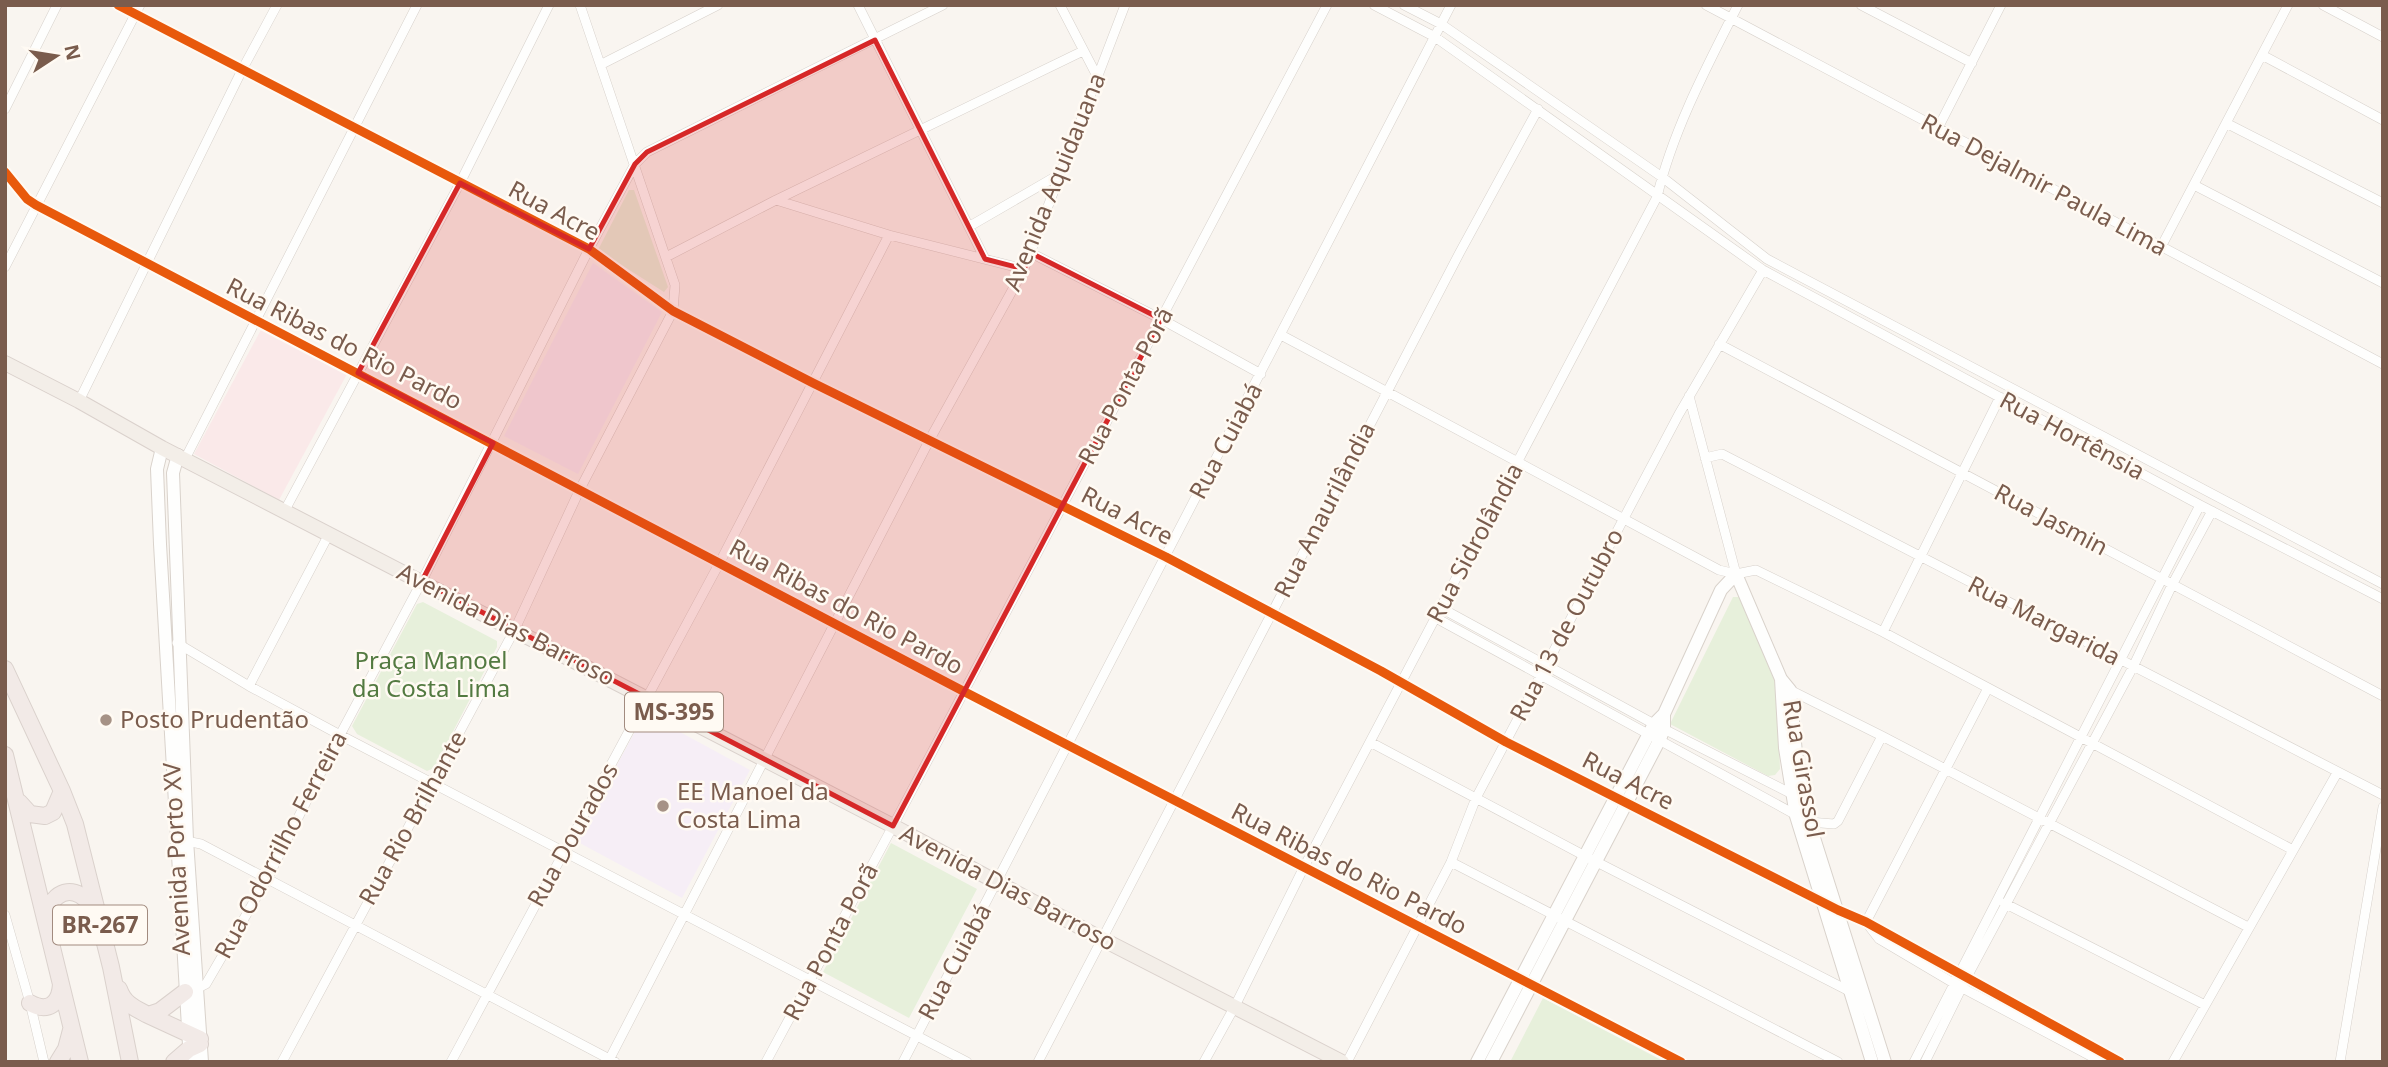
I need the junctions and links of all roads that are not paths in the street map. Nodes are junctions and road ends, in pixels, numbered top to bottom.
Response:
1 (57, 5) edge
2 (118, 5) edge
3 (276, 5) edge
4 (417, 5) edge
5 (549, 5) edge
6 (580, 5) edge
7 (718, 5) edge
8 (858, 5) edge
9 (943, 5) edge
10 (1060, 5) edge
11 (1125, 5) edge
12 (1326, 5) edge
13 (1374, 5) edge
14 (1404, 5) edge
15 (1451, 5) edge
16 (1706, 5) edge
17 (1738, 5) edge
18 (1861, 5) edge
19 (2001, 5) edge
20 (2288, 5) edge
21 (2323, 5) edge
22 (137, 10) edge
23 (1731, 19) junction
24 (1441, 24) junction
25 (1435, 37) junction
26 (2383, 37) edge
27 (876, 40) junction
28 (1083, 51) junction
29 (2262, 55) junction
30 (1972, 63) junction
31 (601, 64) junction
32 (242, 70) junction
33 (1098, 78) junction
34 (1538, 109) junction
35 (5, 110) edge
36 (2383, 120) edge
37 (2226, 123) junction
38 (352, 127) junction
39 (1938, 128) junction
40 (922, 129) junction
41 (635, 164) junction
42 (5, 172) edge
43 (1060, 174) junction
44 (1662, 177) junction
45 (460, 183) junction
46 (2193, 185) junction
47 (1657, 197) junction
48 (776, 200) junction
49 (2383, 203) edge
50 (36, 205) junction
51 (970, 226) junction
52 (889, 235) junction
53 (2161, 247) junction
54 (589, 249) junction
55 (1031, 253) junction
56 (666, 257) junction
57 (985, 259) junction
58 (146, 264) junction
59 (5, 267) edge
60 (1024, 270) junction
61 (1763, 270) junction
62 (2383, 283) edge
63 (673, 311) junction
64 (1161, 319) junction
65 (256, 320) junction
66 (1282, 335) junction
67 (1719, 344) junction
68 (5, 363) edge
69 (2383, 364) edge
70 (358, 373) junction
71 (1261, 374) junction
72 (813, 383) junction
73 (1387, 391) junction
74 (1689, 396) junction
75 (2000, 397) junction
76 (79, 401) junction
77 (930, 439) junction
78 (493, 443) junction
79 (162, 447) junction
80 (182, 457) junction
81 (1705, 458) junction
82 (1517, 462) junction
83 (1962, 473) junction
84 (580, 489) junction
85 (1062, 505) junction
86 (2200, 505) junction
87 (285, 510) junction
88 (2212, 511) junction
89 (1623, 519) junction
90 (329, 534) junction
91 (176, 542) junction
92 (160, 544) junction
93 (1166, 557) junction
94 (1920, 557) junction
95 (720, 562) junction
96 (1736, 574) junction
97 (2162, 580) junction
98 (422, 581) junction
99 (2383, 584) edge
100 (2172, 585) junction
101 (2383, 598) edge
102 (1441, 608) junction
103 (1272, 613) junction
104 (1436, 618) junction
105 (835, 624) junction
106 (515, 629) junction
107 (165, 631) junction
108 (1883, 632) junction
109 (181, 648) junction
110 (2120, 661) junction
111 (1546, 665) junction
112 (2133, 667) junction
113 (5, 669) edge
114 (1541, 675) junction
115 (1401, 683) junction
116 (249, 686) junction
117 (1784, 687) junction
118 (1988, 688) junction
119 (963, 691) junction
120 (2383, 696) edge
121 (646, 698) junction
122 (1657, 731) junction
123 (170, 733) junction
124 (184, 733) junction
125 (340, 735) junction
126 (1882, 736) junction
127 (2081, 738) junction
128 (1370, 742) junction
129 (1506, 742) junction
130 (2091, 743) junction
131 (1068, 745) junction
132 (5, 755) edge
133 (765, 761) junction
134 (1945, 769) junction
135 (2337, 772) junction
136 (433, 782) junction
137 (62, 791) junction
138 (1794, 795) junction
139 (2383, 795) edge
140 (17, 798) junction
141 (1476, 798) junction
142 (1622, 799) junction
143 (1174, 800) junction
144 (1807, 803) junction
145 (2383, 807) edge
146 (1796, 816) junction
147 (2044, 821) junction
148 (1809, 822) junction
149 (893, 826) junction
150 (182, 840) junction
151 (565, 850) junction
152 (2293, 850) junction
153 (1590, 859) junction
154 (1451, 862) junction
155 (1304, 867) junction
156 (267, 879) junction
157 (997, 883) junction
158 (1824, 902) junction
159 (2002, 902) junction
160 (1838, 910) junction
161 (97, 911) junction
162 (685, 914) junction
163 (5, 915) edge
164 (1559, 918) junction
165 (46, 921) junction
166 (1866, 922) junction
167 (355, 925) junction
168 (1416, 925) junction
169 (2248, 927) junction
170 (1102, 939) junction
171 (111, 967) junction
172 (1963, 976) junction
173 (810, 979) junction
174 (61, 982) junction
175 (1525, 982) junction
176 (1958, 986) junction
177 (191, 991) junction
178 (1851, 992) junction
179 (486, 994) junction
180 (30, 1003) junction
181 (2206, 1005) junction
182 (1235, 1006) junction
183 (148, 1015) junction
184 (72, 1027) junction
185 (917, 1035) junction
186 (193, 1046) edge
187 (611, 1061) edge
188 (1918, 1061) edge
189 (44, 1062) edge
190 (58, 1062) edge
191 (80, 1062) edge
192 (130, 1062) edge
193 (174, 1062) edge
194 (201, 1062) edge
195 (282, 1062) edge
196 (451, 1062) edge
197 (766, 1062) edge
198 (903, 1062) edge
199 (967, 1062) edge
200 (1038, 1062) edge
201 (1204, 1062) edge
202 (1342, 1062) edge
203 (1347, 1062) edge
204 (1478, 1062) edge
205 (1491, 1062) edge
206 (1681, 1062) edge
207 (1838, 1062) edge
208 (1872, 1062) edge
209 (1885, 1062) edge
210 (2102, 1062) edge
211 (2120, 1062) edge
212 (2173, 1062) edge
213 (2340, 1062) edge

1 - 35 street
2 - 22 street, Rua Acre
3 - 32 street
4 - 38 street
5 - 45 street
6 - 31 street
7 - 31 street
8 - 27 street
9 - 27 street
10 - 28 street
11 - 33 street, Avenida Aquidauana
12 - 64 street, Rua Ponta Porã
13 - 25 street, Rua Hortênsia
14 - 24 street
15 - 24 street, Rua Cuiabá
16 - 23 street, Rua Dejalmir Paula Lima
17 - 23 street, Rua Sidrolândia
18 - 30 street
19 - 30 street
20 - 29 street
21 - 26 street
22 - 32 street, Rua Acre
22 - 50 street
23 - 39 street, Rua Dejalmir Paula Lima
23 - 44 street, Rua Sidrolândia
24 - 25 street, Rua Cuiabá
24 - 44 street
25 - 34 street, Rua Hortênsia
25 - 66 street, Rua Cuiabá
27 - 40 street
27 - 41 street
28 - 33 street
28 - 40 street
29 - 36 street
29 - 37 street
30 - 39 street
31 - 41 street
32 - 38 street, Rua Acre
32 - 58 street
33 - 43 street, Avenida Aquidauana
34 - 47 street, Rua Hortênsia
34 - 73 street, Rua Anaurilândia
37 - 46 street
37 - 49 street
38 - 45 street, Rua Acre
38 - 65 street
39 - 53 street, Rua Dejalmir Paula Lima
40 - 48 street
40 - 51 street
41 - 54 street, Rua Odorrilho Ferreira
41 - 56 street
42 - 50 street, Rua Ribas do Rio Pardo
43 - 51 street
43 - 55 street, Avenida Aquidauana
44 - 47 street, Rua Sidrolândia
44 - 99 street
45 - 54 street, Rua Acre
45 - 70 street
46 - 53 street
46 - 62 street
47 - 61 street, Rua Hortênsia
47 - 82 street, Rua Sidrolândia
48 - 52 street
48 - 56 street
50 - 58 street, Rua Ribas do Rio Pardo
50 - 59 street
51 - 57 street
52 - 57 street
52 - 72 street, Rua Dourados
53 - 69 street, Rua Dejalmir Paula Lima
54 - 63 street, Rua Acre
54 - 78 street, Rua Odorrilho Ferreira
55 - 60 street, Avenida Aquidauana
55 - 64 street
56 - 63 street
57 - 60 street
58 - 65 street, Rua Ribas do Rio Pardo
58 - 76 street
60 - 77 street, Avenida Aquidauana
61 - 67 street, Rua 13 de Outubro
61 - 75 street, Rua Hortênsia
63 - 72 street, Rua Acre
63 - 84 street, Rua Rio Brilhante
64 - 71 street
64 - 85 street, Rua Ponta Porã
65 - 70 street, Rua Ribas do Rio Pardo
65 - 80 street
66 - 71 street, Rua Cuiabá
66 - 73 street
67 - 74 street, Rua 13 de Outubro
67 - 83 street, Rua Jasmin
68 - 76 main road, Avenida Dias Barroso / MS-395
70 - 78 street, Rua Ribas do Rio Pardo
70 - 87 street
71 - 93 street, Rua Cuiabá
72 - 77 street, Rua Acre
72 - 95 street, Rua Dourados
73 - 82 street
73 - 103 street, Rua Anaurilândia
74 - 81 street, Rua Girassol
74 - 89 street, Rua 13 de Outubro
75 - 83 street
75 - 86 street, Rua Hortênsia
76 - 79 main road, Avenida Dias Barroso / MS-395
77 - 85 street, Rua Acre
77 - 105 street, Avenida Aquidauana
78 - 84 street, Rua Ribas do Rio Pardo
78 - 98 street, Rua Odorrilho Ferreira
79 - 80 main road, Avenida Dias Barroso / MS-395
79 - 92 street, Avenida Porto XV
80 - 87 main road, Avenida Dias Barroso / MS-395
80 - 91 street, Avenida Porto XV
81 - 94 street, Rua Margarida
81 - 96 street, Rua Girassol
82 - 89 street
82 - 102 street, Rua Sidrolândia
83 - 94 street
83 - 97 street, Rua Jasmin
84 - 95 street, Rua Ribas do Rio Pardo
84 - 106 street, Rua Rio Brilhante
85 - 93 street, Rua Acre
85 - 119 street, Rua Ponta Porã
86 - 88 street, Rua Hortênsia
86 - 97 street
87 - 90 main road, Avenida Dias Barroso / MS-395
88 - 100 street
88 - 101 street, Rua Hortênsia
89 - 96 street
89 - 111 street, Rua 13 de Outubro
90 - 98 main road, Avenida Dias Barroso / MS-395
90 - 116 street
91 - 92 street
91 - 109 street, Avenida Porto XV
92 - 107 street, Avenida Porto XV
93 - 103 street, Rua Acre
93 - 131 street, Rua Cuiabá
94 - 108 street
94 - 110 street, Rua Margarida
95 - 105 street, Rua Ribas do Rio Pardo
95 - 121 street, Rua Dourados
96 - 108 street
96 - 117 street, Rua Girassol
96 - 122 street
97 - 100 street, Rua Jasmin
97 - 110 street
98 - 106 main road, Avenida Dias Barroso / MS-395
98 - 125 street, Rua Odorrilho Ferreira
100 - 112 street
100 - 120 street, Rua Jasmin
102 - 104 street, Rua Sidrolândia
102 - 111 street
103 - 115 street, Rua Acre
103 - 143 street, Rua Anaurilândia
104 - 114 street
104 - 115 street, Rua Sidrolândia
105 - 119 street, Rua Ribas do Rio Pardo
105 - 133 street, Avenida Aquidauana
106 - 121 main road, Avenida Dias Barroso / MS-395
106 - 136 street, Rua Rio Brilhante
107 - 109 street
107 - 123 street, Avenida Porto XV
108 - 118 street
109 - 116 street
109 - 124 street, Avenida Porto XV
110 - 112 street, Rua Margarida
110 - 127 street
111 - 114 street, Rua 13 de Outubro
111 - 122 street
112 - 130 street
112 - 135 street, Rua Margarida
113 - 137 highway, BR-267
114 - 122 street
114 - 129 street, Rua 13 de Outubro
115 - 128 street, Rua Sidrolândia
115 - 129 street, Rua Acre
116 - 125 street
117 - 126 street
117 - 138 street, Rua Girassol
117 - 144 street, Rua Girassol
118 - 127 street
118 - 134 street
119 - 131 street, Rua Ribas do Rio Pardo
119 - 149 street, Rua Ponta Porã
121 - 133 main road, Avenida Dias Barroso / MS-395
121 - 151 street, Rua Dourados
122 - 138 street
122 - 142 street
122 - 146 street
123 - 124 street
123 - 150 street, Avenida Porto XV
124 - 150 street, Avenida Porto XV
125 - 136 street
125 - 156 street, Rua Odorrilho Ferreira
126 - 134 street
126 - 148 street
127 - 130 street
127 - 147 street
128 - 141 street
128 - 155 street, Rua Sidrolândia
129 - 141 street, Rua 13 de Outubro
129 - 142 street, Rua Acre
130 - 147 street
130 - 152 street
131 - 143 street, Rua Ribas do Rio Pardo
131 - 157 street, Rua Cuiabá
132 - 140 highway, BR-267
133 - 149 main road, Avenida Dias Barroso / MS-395
133 - 162 street, Avenida Aquidauana
134 - 147 street
134 - 166 street
135 - 139 street, Rua Margarida
135 - 152 street
136 - 151 street
136 - 167 street, Rua Rio Brilhante
137 - 140 highway
137 - 161 highway, BR-267
138 - 144 street
138 - 146 street, Rua Girassol
140 - 165 highway, BR-267
141 - 153 street
141 - 154 street, Rua 13 de Outubro
142 - 153 street
142 - 158 street, Rua Acre
143 - 155 street, Rua Ribas do Rio Pardo
143 - 170 street, Rua Anaurilândia
144 - 148 street, Rua Girassol
145 - 213 street
146 - 148 street
146 - 158 street, Rua Girassol
147 - 159 street
147 - 169 street
148 - 160 street, Rua Girassol
149 - 157 main road, Avenida Dias Barroso / MS-395
149 - 173 street, Rua Ponta Porã
150 - 156 street
150 - 177 street, Avenida Porto XV
151 - 162 street
151 - 179 street, Rua Dourados
152 - 169 street
153 - 164 street
153 - 178 street
154 - 164 street
154 - 168 street, Rua 13 de Outubro
155 - 168 street, Rua Ribas do Rio Pardo
155 - 182 street, Rua Sidrolândia
156 - 167 street
156 - 177 street, Rua Odorrilho Ferreira
157 - 170 main road, Avenida Dias Barroso / MS-395
157 - 185 street, Rua Cuiabá
158 - 160 street, Rua Acre
158 - 178 street, Rua Girassol
159 - 172 street
159 - 181 street
160 - 166 street, Rua Acre
160 - 209 street, Rua Girassol
161 - 165 highway
161 - 171 highway, BR-267
162 - 173 street
162 - 187 street, Avenida Aquidauana
163 - 180 street
164 - 175 street
164 - 207 street
165 - 174 highway, BR-267
166 - 172 street, Rua Acre
166 - 176 street
167 - 179 street
167 - 195 street, Rua Rio Brilhante
168 - 175 street, Rua Ribas do Rio Pardo
168 - 203 street, Rua 13 de Outubro
169 - 181 street
170 - 182 main road, Avenida Dias Barroso / MS-395
170 - 200 street, Rua Anaurilândia
171 - 183 highway
171 - 192 highway, BR-267
172 - 176 street
172 - 211 street, Rua Acre
173 - 185 street
173 - 197 street, Rua Ponta Porã
174 - 180 highway
174 - 184 highway, BR-267
175 - 204 street
175 - 205 street
175 - 206 street, Rua Ribas do Rio Pardo
176 - 188 street
176 - 210 street
177 - 183 highway
177 - 186 street, Avenida Porto XV
178 - 208 street, Rua Girassol
179 - 187 street
179 - 196 street, Rua Dourados
180 - 189 street
181 - 212 street
182 - 201 street, Rua Sidrolândia
182 - 202 main road, Avenida Dias Barroso / MS-395
183 - 186 highway
184 - 190 highway
184 - 191 highway, BR-267
185 - 198 street, Rua Cuiabá
185 - 199 street
186 - 193 highway
186 - 194 street, Avenida Porto XV

